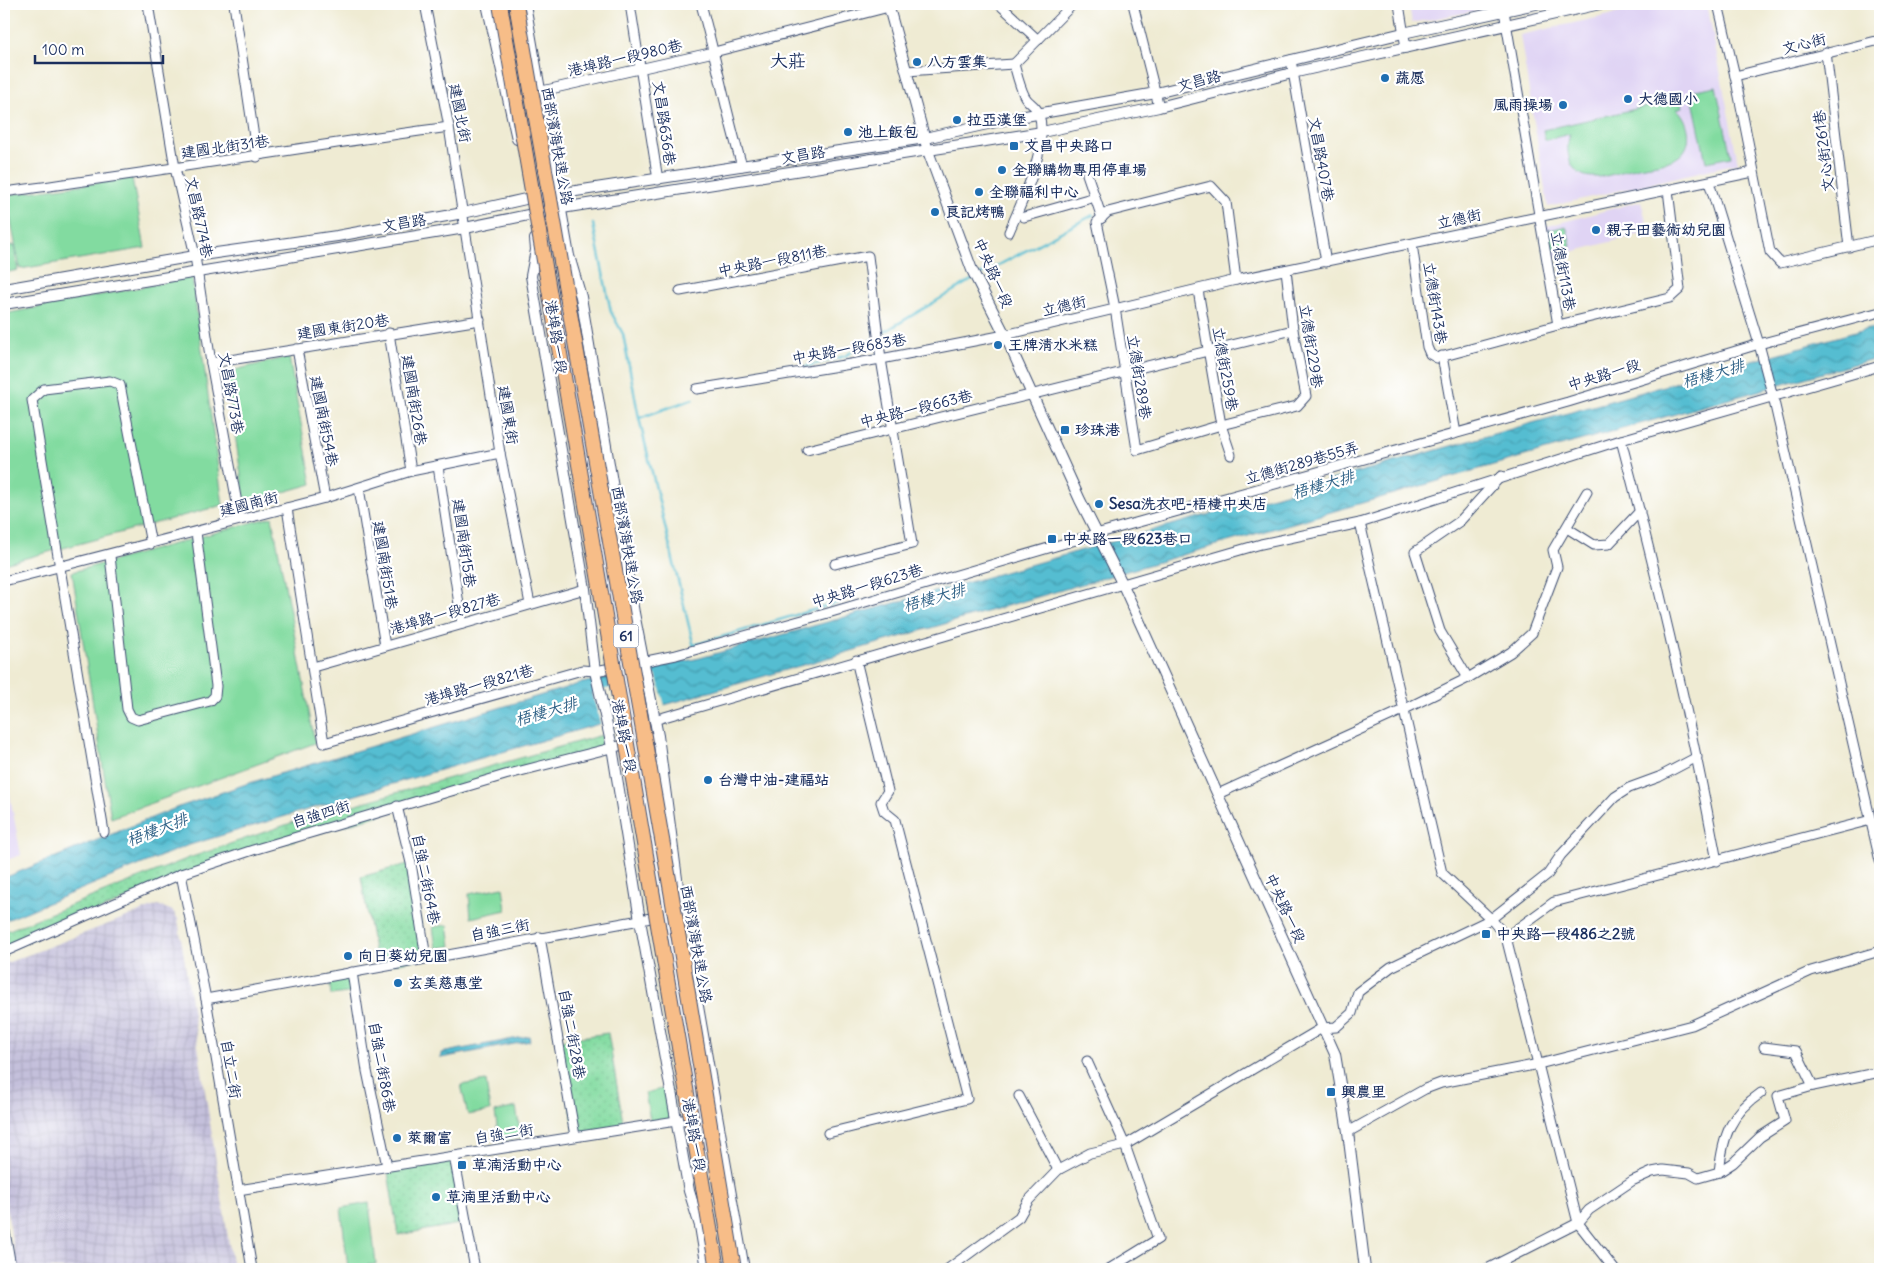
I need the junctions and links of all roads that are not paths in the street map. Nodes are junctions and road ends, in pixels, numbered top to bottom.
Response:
1 (148, 4) edge
2 (234, 4) edge
3 (426, 4) edge
4 (487, 4) edge
5 (500, 4) edge
6 (516, 4) edge
7 (525, 4) edge
8 (630, 4) edge
9 (702, 4) edge
10 (999, 4) edge
11 (1073, 4) edge
12 (1132, 4) edge
13 (1399, 4) edge
14 (1536, 4) edge
15 (1600, 4) edge
16 (1718, 4) edge
17 (888, 5) edge
18 (1504, 11) junction
19 (1506, 23) junction
20 (1403, 33) junction
21 (1038, 40) junction
22 (1880, 40) edge
23 (1406, 48) junction
24 (714, 52) junction
25 (1826, 52) junction
26 (1291, 60) junction
27 (1014, 64) junction
28 (642, 69) junction
29 (906, 71) junction
30 (1292, 73) junction
31 (1735, 76) junction
32 (542, 91) junction
33 (1156, 93) junction
34 (1158, 108) junction
35 (1039, 114) junction
36 (449, 127) junction
37 (1042, 132) junction
38 (925, 138) junction
39 (928, 151) junction
40 (257, 157) junction
41 (742, 166) junction
42 (175, 168) junction
43 (1753, 172) junction
44 (1086, 174) dead end
45 (658, 180) junction
46 (1709, 182) junction
47 (1668, 190) junction
48 (4, 192) edge
49 (560, 194) junction
50 (1095, 197) junction
51 (530, 198) junction
52 (562, 208) junction
53 (463, 213) junction
54 (532, 214) junction
55 (1539, 216) junction
56 (1024, 217) dead end
57 (1102, 218) junction
58 (465, 228) junction
59 (1009, 232) dead end
60 (1880, 238) edge
61 (1412, 244) junction
62 (1849, 247) junction
63 (536, 250) junction
64 (195, 256) junction
65 (570, 256) junction
66 (1326, 262) junction
67 (1286, 270) junction
68 (196, 271) junction
69 (1236, 280) junction
70 (4, 288) edge
71 (1198, 290) junction
72 (680, 291) dead end
73 (4, 304) edge
74 (1115, 308) junction
75 (1880, 312) edge
76 (480, 320) junction
77 (1558, 324) junction
78 (1293, 330) junction
79 (389, 333) junction
80 (1005, 335) junction
81 (567, 336) junction
82 (1760, 344) junction
83 (297, 349) junction
84 (1207, 350) junction
85 (1442, 356) junction
86 (881, 359) junction
87 (211, 363) junction
88 (1880, 366) edge
89 (1125, 373) junction
90 (697, 389) dead end
91 (1031, 395) junction
92 (1773, 397) junction
93 (1221, 425) junction
94 (893, 430) junction
95 (1456, 433) junction
96 (1620, 440) junction
97 (807, 450) dead end
98 (1137, 450) joint
99 (500, 453) junction
100 (1231, 455) dead end
101 (438, 466) junction
102 (411, 471) junction
103 (1502, 476) junction
104 (359, 488) junction
105 (1587, 492) dead end
106 (325, 498) junction
107 (286, 508) junction
108 (1640, 511) junction
109 (240, 519) junction
110 (1360, 522) junction
111 (1567, 528) junction
112 (196, 532) junction
113 (1099, 538) junction
114 (151, 544) junction
115 (110, 556) junction
116 (835, 564) dead end
117 (61, 566) junction
118 (4, 581) edge
119 (1121, 581) junction
120 (584, 589) junction
121 (530, 604) junction
122 (462, 624) junction
123 (384, 646) junction
124 (856, 660) junction
125 (644, 662) junction
126 (623, 665) junction
127 (313, 667) junction
128 (596, 671) junction
129 (1468, 678) junction
130 (1403, 710) junction
131 (654, 720) junction
132 (658, 736) junction
133 (637, 741) junction
134 (612, 747) junction
135 (1697, 757) junction
136 (1218, 794) junction
137 (397, 806) junction
138 (1871, 820) junction
139 (104, 832) dead end
140 (1717, 861) junction
141 (1880, 861) edge
142 (181, 874) junction
143 (671, 891) junction
144 (655, 897) junction
145 (682, 912) junction
146 (666, 915) junction
147 (1491, 919) junction
148 (640, 920) junction
149 (540, 937) junction
150 (1506, 937) junction
151 (1880, 951) edge
152 (4, 952) edge
153 (426, 958) junction
154 (352, 972) junction
155 (206, 999) junction
156 (1322, 1028) junction
157 (1764, 1047) dead end
158 (1087, 1061) dead end
159 (1539, 1064) junction
160 (1880, 1072) edge
161 (1813, 1086) junction
162 (1761, 1093) dead end
163 (1019, 1096) dead end
164 (716, 1116) junction
165 (700, 1117) junction
166 (676, 1121) junction
167 (1348, 1132) junction
168 (828, 1133) dead end
169 (575, 1136) junction
170 (1125, 1144) junction
171 (704, 1146) junction
172 (454, 1156) junction
173 (387, 1166) junction
174 (1058, 1170) junction
175 (1719, 1172) junction
176 (238, 1190) junction
177 (735, 1220) junction
178 (1578, 1223) junction
179 (700, 1226) junction
180 (4, 1229) edge
181 (11, 1269) edge
182 (252, 1269) edge
183 (475, 1269) edge
184 (707, 1269) edge
185 (717, 1269) edge
186 (734, 1269) edge
187 (744, 1269) edge
188 (948, 1269) edge
189 (1109, 1269) edge
190 (1365, 1269) edge
191 (1487, 1269) edge
192 (1614, 1269) edge

1 - 42 street, 文昌路774巷
2 - 40 street
3 - 36 street, 建國北街
4 - 51 street, 港埠路一段
5 - 144 highway, 61, bridge
6 - 143 highway, 西部濱海快速公路 / 61, bridge
7 - 32 street, 港埠路一段
8 - 28 street, 文昌路636巷
9 - 24 street
10 - 21 street
11 - 21 street
12 - 33 street
13 - 20 street
14 - 18 street, 文昌路
15 - 19 street, 文昌路
16 - 31 street
17 - 24 street, 港埠路一段980巷
17 - 29 street, 中央路一段
18 - 19 street, 立德街113巷
18 - 20 street, 文昌路
19 - 23 street, 文昌路
19 - 55 street, 立德街113巷
20 - 23 street
20 - 26 street, 文昌路
21 - 27 street
22 - 25 street, 文心街
23 - 30 street, 文昌路
24 - 28 street, 港埠路一段980巷
24 - 41 street
25 - 31 street, 文心街
25 - 62 street, 文心街261巷
26 - 30 street, 文昌路407巷
26 - 33 street, 文昌路
27 - 29 street
27 - 35 street
28 - 32 street, 港埠路一段980巷
28 - 45 street, 文昌路636巷
29 - 38 street, 中央路一段
30 - 34 street, 文昌路
30 - 66 street, 文昌路407巷
31 - 43 street
32 - 49 street, 港埠路一段
33 - 34 street
33 - 35 street, 文昌路
34 - 37 street, 文昌路
35 - 37 street
35 - 38 street, 文昌路
36 - 40 street, 建國北街31巷
36 - 53 street, 建國北街
37 - 39 street, 文昌路
37 - 59 street
38 - 39 street, 中央路一段
38 - 41 street, 文昌路
39 - 52 street, 文昌路
39 - 80 street, 中央路一段
40 - 42 street, 建國北街31巷
41 - 45 street, 文昌路
42 - 48 street, 建國北街31巷
42 - 64 street, 文昌路774巷
43 - 46 street, 立德街
43 - 62 street
44 - 50 street
45 - 49 street, 文昌路
46 - 47 street, 立德街
46 - 82 street
47 - 55 street, 立德街
47 - 77 street, 立德街113巷
49 - 51 street, 文昌路
49 - 52 street, 港埠路一段
50 - 56 street
50 - 57 street
51 - 53 street, 文昌路
51 - 54 street, 港埠路一段
52 - 54 street, 文昌路
52 - 65 street, 港埠路一段
53 - 58 street, 建國北街
53 - 64 street, 文昌路
54 - 58 street, 文昌路
54 - 63 street, 港埠路一段
55 - 61 street, 立德街
55 - 77 street, 立德街113巷
57 - 69 street
57 - 74 street, 立德街289巷
58 - 68 street, 文昌路
58 - 76 street, 建國東街
60 - 62 street
61 - 66 street, 立德街
61 - 85 street, 立德街143巷
63 - 81 street, 港埠路一段
63 - 120 street, 港埠路一段
63 - 144 highway, bridge
64 - 68 street, 文昌路774巷
64 - 70 street, 文昌路
65 - 81 street, 港埠路一段
65 - 125 street, 港埠路一段
65 - 143 highway, bridge
66 - 67 street, 立德街
67 - 69 street, 立德街
67 - 78 street, 立德街229巷
68 - 73 street, 文昌路
68 - 87 street, 文昌路773巷
69 - 71 street, 立德街
71 - 74 street, 立德街
71 - 84 street, 立德街259巷
72 - 86 street, 中央路一段811巷
74 - 80 street, 立德街
74 - 89 street, 立德街289巷
75 - 82 street, 中央路一段
76 - 79 street, 建國東街20巷
76 - 99 street, 建國東街
77 - 85 street, 立德街143巷
78 - 84 street, 中央路一段663巷
78 - 93 street, 立德街229巷
79 - 83 street, 建國東街20巷
79 - 102 street, 建國南街26巷
80 - 86 street, 中央路一段683巷
80 - 91 street, 中央路一段
81 - 126 street, 港埠路一段
82 - 92 street
82 - 95 street, 中央路一段
83 - 87 street, 建國東街20巷
83 - 106 street, 建國南街54巷
84 - 89 street, 中央路一段663巷
84 - 93 street, 立德街259巷
85 - 95 street, 立德街143巷
86 - 90 street, 中央路一段683巷
86 - 94 street
87 - 109 street, 文昌路773巷
88 - 92 street
89 - 91 street, 中央路一段663巷
89 - 98 street, 立德街289巷
91 - 94 street, 中央路一段663巷
91 - 113 street, 中央路一段
92 - 96 street
92 - 138 street
93 - 98 street, 立德街259巷
93 - 100 street
94 - 97 street, 中央路一段663巷
94 - 116 street
95 - 113 street, 立德街289巷55弄
96 - 103 street
96 - 108 street
99 - 101 street, 建國南街
99 - 121 street, 建國東街
101 - 102 street, 建國南街
101 - 122 street, 建國南街15巷
102 - 104 street, 建國南街
103 - 110 street
103 - 129 street
104 - 106 street, 建國南街
104 - 123 street, 建國南街51巷
105 - 111 street
106 - 107 street, 建國南街
107 - 109 street, 建國南街
107 - 127 street
108 - 111 street
108 - 135 street
109 - 112 street, 建國南街
110 - 119 street
110 - 130 street
111 - 129 street
112 - 114 street, 建國南街
112 - 115 street
113 - 119 street, 中央路一段
113 - 125 street, 中央路一段623巷
114 - 115 street, 建國南街
114 - 117 street
115 - 117 street, 建國南街
117 - 118 street, 建國南街
117 - 139 street
119 - 124 street
119 - 136 street, 中央路一段
120 - 121 street, 港埠路一段827巷
120 - 128 street, 港埠路一段
121 - 122 street, 港埠路一段827巷
122 - 123 street, 港埠路一段827巷
123 - 127 street, 港埠路一段827巷
124 - 131 street
124 - 168 street
125 - 126 street, 港埠路一段821巷
125 - 131 street, 港埠路一段
126 - 128 street, 港埠路一段821巷
126 - 133 street, 港埠路一段
127 - 128 street, 港埠路一段821巷
128 - 134 street, 港埠路一段
129 - 130 street
130 - 136 street
130 - 147 street
131 - 132 street, 港埠路一段
132 - 133 street, 自強四街
132 - 145 street, 港埠路一段
133 - 134 street, 自強四街
133 - 146 street, 港埠路一段
134 - 137 street, 自強四街
134 - 148 street, 港埠路一段
135 - 140 street
135 - 147 street
136 - 156 street, 中央路一段
137 - 142 street, 自強四街
137 - 153 street, 自強二街64巷
138 - 140 street
138 - 141 street
140 - 150 street
142 - 152 street, 自強四街
142 - 155 street, 自立二街
143 - 186 highway, 西部濱海快速公路 / 61, bridge
144 - 185 highway, 61, bridge
145 - 146 street, 自強三街
145 - 164 street, 港埠路一段
146 - 148 street, 自強三街
146 - 165 street, 港埠路一段
147 - 150 street
147 - 156 street
148 - 149 street, 自強三街
148 - 166 street, 港埠路一段
149 - 153 street, 自強三街
149 - 169 street, 自強二街28巷
150 - 159 street
151 - 159 street
153 - 154 street, 自強三街
154 - 155 street, 自強三街
154 - 173 street, 自強二街86巷
155 - 176 street, 自立二街
156 - 167 street, 中央路一段
156 - 170 street
157 - 161 street
158 - 170 street
159 - 167 street
159 - 178 street
160 - 161 street
161 - 175 street
162 - 175 street
163 - 174 street
164 - 165 street, 自強二街
164 - 177 street, 港埠路一段
165 - 166 street, 自強二街
165 - 171 street, 港埠路一段
166 - 169 street, 自強二街
166 - 179 street, 港埠路一段
167 - 190 street, 中央路一段
169 - 172 street, 自強二街
170 - 174 street
170 - 189 street
171 - 177 street, 港埠路一段
171 - 179 street, 港埠路一段
172 - 173 street, 自強二街
172 - 183 street
173 - 176 street, 自強二街
174 - 188 street
175 - 178 street
176 - 182 street, 自立二街
177 - 187 street, 港埠路一段
178 - 191 street
178 - 192 street
179 - 184 street, 港埠路一段
180 - 181 street

